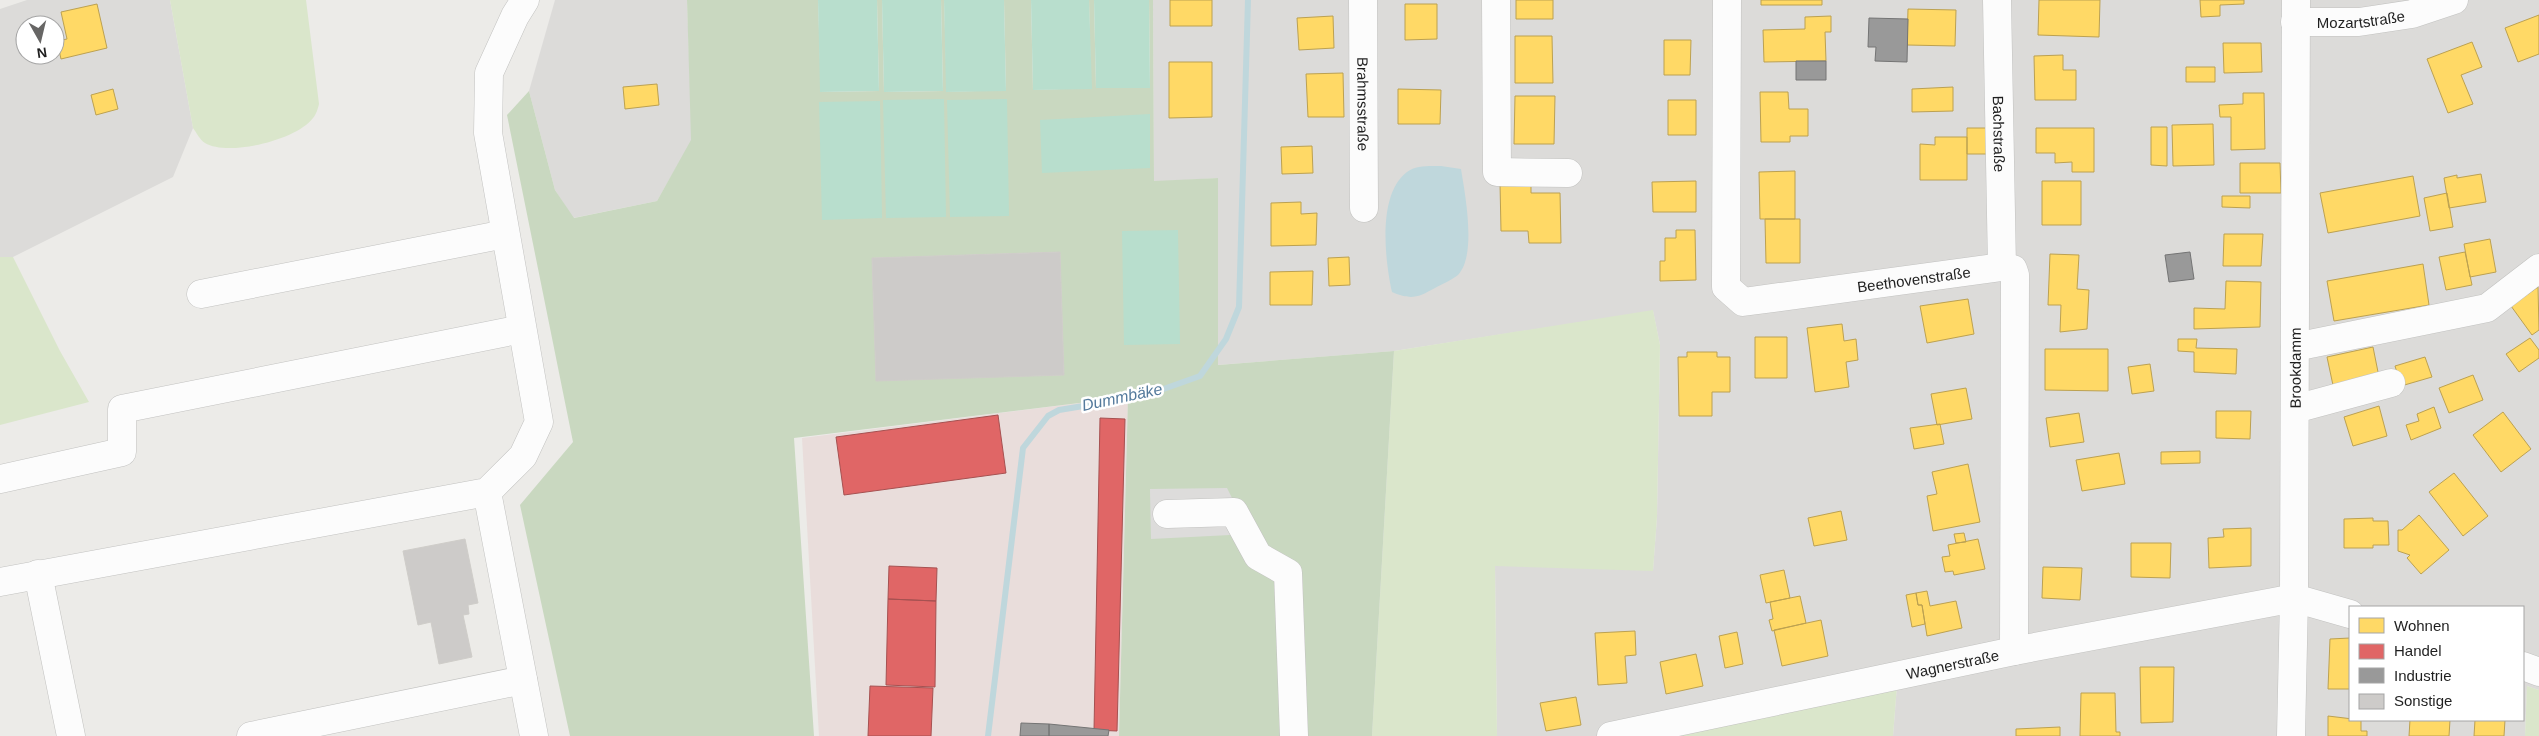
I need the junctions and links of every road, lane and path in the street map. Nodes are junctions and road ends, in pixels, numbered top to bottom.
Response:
1 (525, 0) edge
2 (1363, 0) edge
3 (1496, 0) edge
4 (1727, 0) edge
5 (1997, 0) edge
6 (2454, 0) edge
7 (2296, 11) edge
8 (1568, 173) dead end
9 (1364, 208) dead end
10 (505, 234) junction
11 (2002, 267) junction
12 (2539, 268) edge
13 (201, 294) dead end
14 (522, 328) junction
15 (2295, 347) junction
16 (2391, 383) dead end
17 (2295, 409) junction
18 (0, 479) edge
19 (487, 492) junction
20 (1167, 514) dead end
21 (38, 574) junction
22 (0, 582) edge
23 (2294, 598) junction
24 (2349, 614) edge
25 (2014, 651) junction
26 (2524, 666) edge
27 (2539, 672) edge
28 (523, 680) junction
29 (71, 736) edge
30 (251, 736) edge
31 (534, 736) edge
32 (1294, 736) edge
33 (1611, 736) edge
34 (2291, 736) edge

1 - 10 street
2 - 9 street, Brahmsstraße
3 - 8 street
4 - 11 street, Beethovenstraße
5 - 11 street, Bachstraße
6 - 7 street, Mozartstraße
7 - 15 street, Brookdamm
10 - 13 street
10 - 14 street
11 - 25 street
12 - 15 street
14 - 18 street
14 - 19 street
15 - 17 street, Brookdamm
16 - 17 street
17 - 23 street, Brookdamm
19 - 21 street
19 - 28 street
20 - 32 street
21 - 22 street
21 - 29 street
23 - 24 street
23 - 25 street, Wagnerstraße
23 - 34 street, Brookdamm
25 - 33 street, Wagnerstraße
26 - 27 street
28 - 30 street
28 - 31 street

